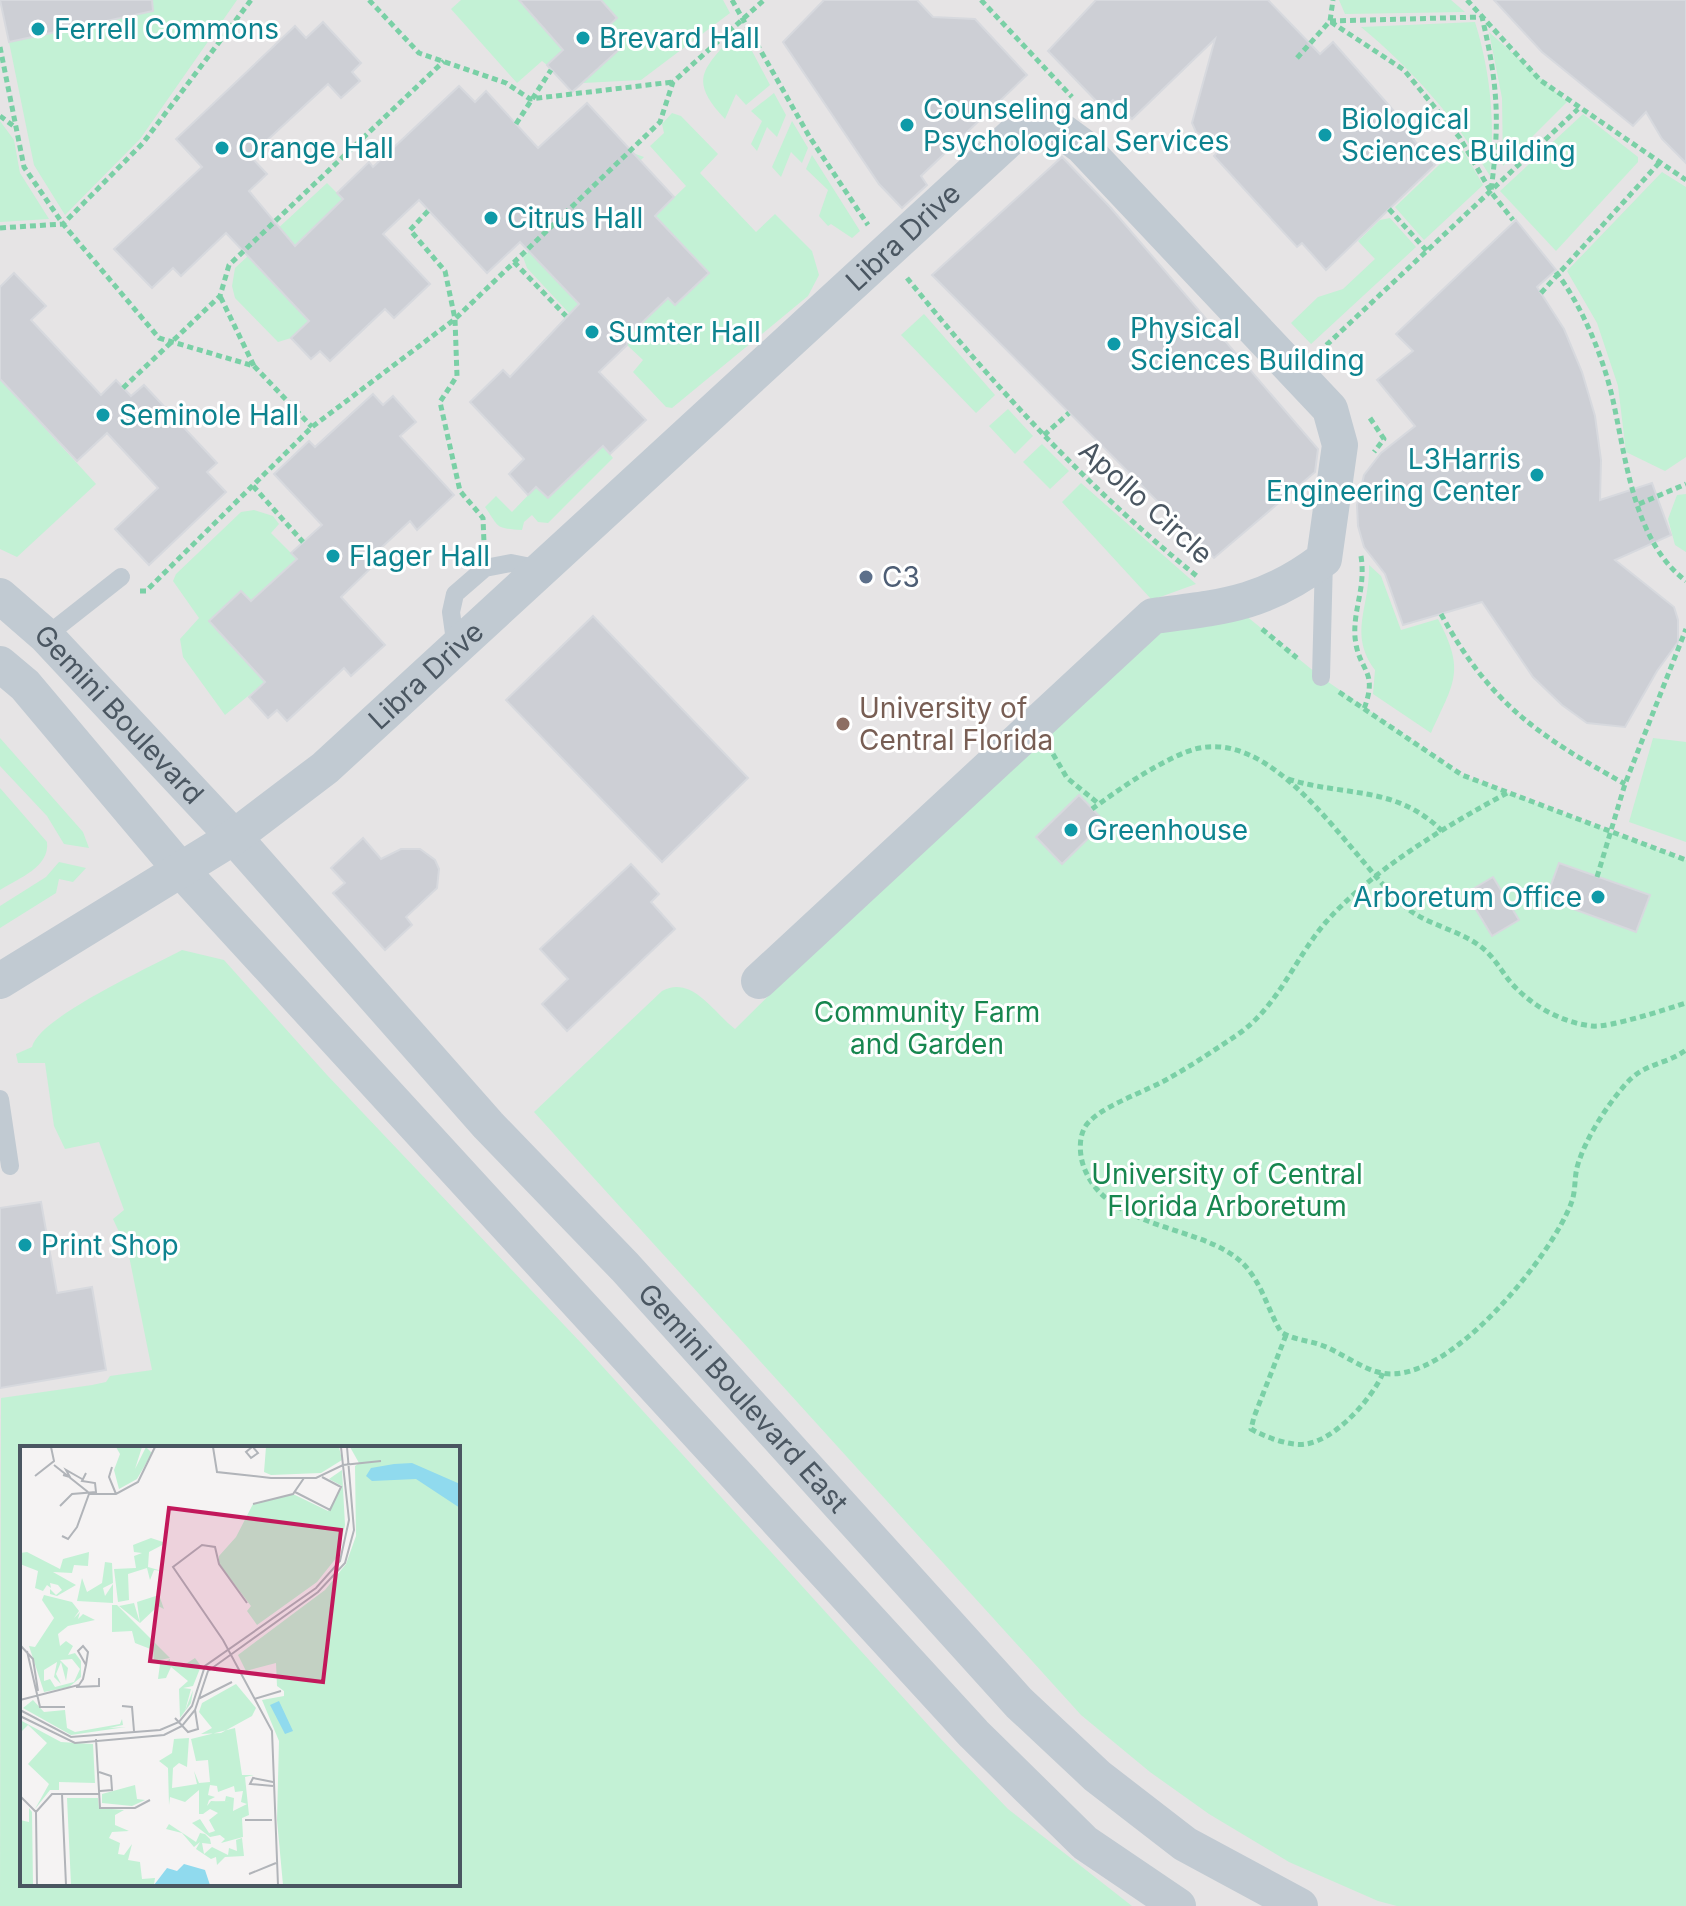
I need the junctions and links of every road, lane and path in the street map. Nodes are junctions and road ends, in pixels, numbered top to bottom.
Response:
1 (251, 0) edge
2 (369, 0) edge
3 (732, 0) edge
4 (764, 0) edge
5 (1333, 0) edge
6 (1467, 0) edge
7 (1482, 17) junction
8 (741, 20) junction
9 (1330, 21) junction
10 (0, 47) edge
11 (1297, 58) dead end
12 (444, 61) junction
13 (551, 70) dead end
14 (673, 82) junction
15 (530, 99) junction
16 (1578, 109) junction
17 (0, 116) edge
18 (516, 124) dead end
19 (16, 128) junction
20 (1659, 163) junction
21 (1686, 180) edge
22 (1491, 192) junction
23 (1389, 209) dead end
24 (428, 211) dead end
25 (1513, 220) dead end
26 (63, 224) junction
27 (0, 228) edge
28 (884, 251) junction
29 (1427, 251) junction
30 (514, 262) junction
31 (1557, 274) junction
32 (1541, 293) dead end
33 (220, 296) junction
34 (566, 316) dead end
35 (455, 319) junction
36 (175, 343) junction
37 (1313, 357) dead end
38 (254, 366) junction
39 (123, 388) dead end
40 (1069, 413) dead end
41 (312, 427) junction
42 (1044, 435) junction
43 (1686, 484) edge
44 (253, 486) junction
45 (1639, 504) junction
46 (303, 542) dead end
47 (1324, 559) junction
48 (485, 568) junction
49 (541, 569) junction
50 (121, 577) dead end
51 (1686, 581) edge
52 (104, 590) junction
53 (0, 596) edge
54 (1234, 606) junction
55 (1441, 614) dead end
56 (1686, 629) edge
57 (46, 636) junction
58 (456, 648) junction
59 (0, 664) edge
60 (1321, 677) junction
61 (1032, 728) junction
62 (1287, 779) junction
63 (1625, 784) junction
64 (1507, 793) junction
65 (1099, 804) junction
66 (1092, 809) dead end
67 (1442, 831) junction
68 (1609, 832) junction
69 (234, 837) junction
70 (1686, 860) edge
71 (180, 869) junction
72 (1597, 877) dead end
73 (1376, 879) junction
74 (0, 981) edge
75 (759, 981) dead end
76 (1686, 1003) edge
77 (1686, 1050) edge
78 (0, 1099) edge
79 (10, 1166) dead end
80 (1286, 1335) junction
81 (1383, 1373) junction
82 (1178, 1906) edge
83 (1300, 1906) edge

1 - 26 path
2 - 12 path
3 - 8 path, Apollo Circle
4 - 8 path
5 - 9 path
6 - 7 path
7 - 9 path
7 - 16 path
7 - 22 path
8 - 14 path
8 - 28 path, Apollo Circle
9 - 11 path
9 - 22 path
10 - 19 path
12 - 15 path
12 - 33 path
13 - 15 path
14 - 15 path
14 - 30 path
15 - 18 path
16 - 20 path
16 - 22 path
17 - 19 path
19 - 26 path
20 - 21 path
20 - 31 path
22 - 25 path
22 - 29 path
23 - 29 path
24 - 35 path
26 - 27 path
26 - 36 path
28 - 42 path, Apollo Circle
28 - 47 street, Libra Drive
28 - 49 street, Libra Drive
29 - 37 path
30 - 34 path
30 - 35 path
31 - 32 path
31 - 45 path
33 - 36 path
33 - 38 path
35 - 41 path
35 - 48 path
36 - 38 path
36 - 39 path
38 - 41 path
40 - 42 path
41 - 44 path
42 - 54 path, Apollo Circle
43 - 45 path
44 - 46 path
44 - 52 path
45 - 51 path
47 - 54 street
47 - 60 lane
48 - 49 lane
48 - 58 lane
49 - 58 street, Libra Drive
50 - 52 lane
52 - 57 lane
53 - 57 street, Gemini Boulevard
54 - 60 path, Apollo Circle
54 - 61 street
55 - 63 path
56 - 63 path
57 - 69 street, Gemini Boulevard
58 - 69 street, Libra Drive
59 - 71 street, Gemini Boulevard East
60 - 64 path, Apollo Circle
61 - 65 path
61 - 75 street
62 - 65 path
62 - 67 path
62 - 73 path
63 - 68 path
64 - 67 path
64 - 68 path, Apollo Circle
65 - 66 path
67 - 73 path
68 - 70 path, Apollo Circle
68 - 72 path
69 - 71 street, Libra Drive
69 - 83 street, Gemini Boulevard East
71 - 74 street, Libra Drive
71 - 82 street, Gemini Boulevard East
73 - 76 path
73 - 80 path
77 - 81 path
78 - 79 lane
80 - 81 path
80 - 81 path

